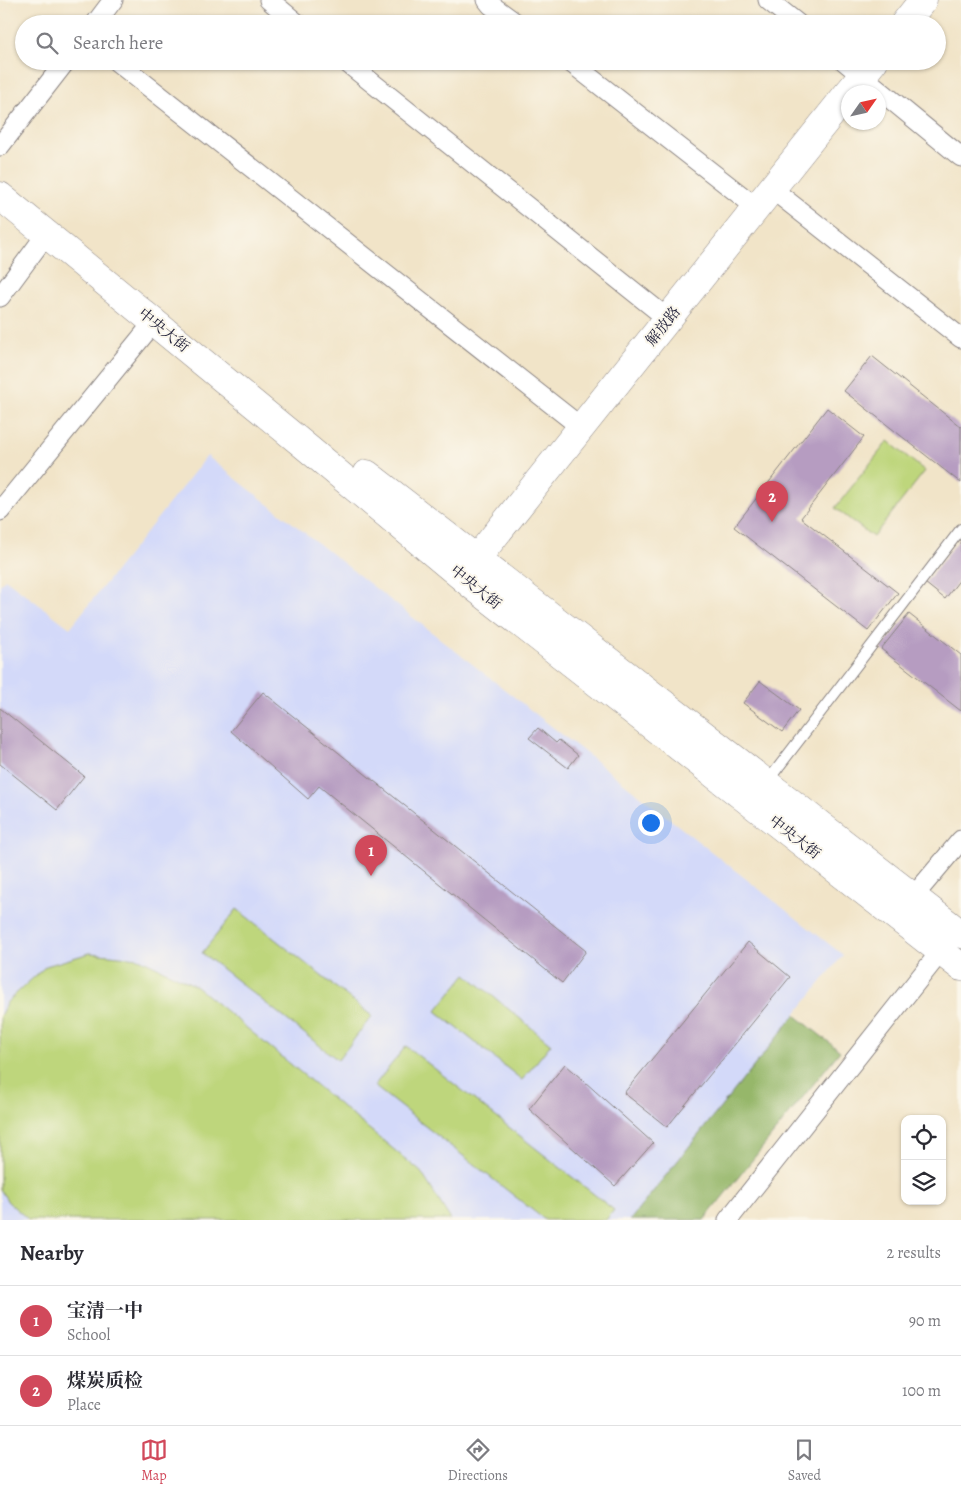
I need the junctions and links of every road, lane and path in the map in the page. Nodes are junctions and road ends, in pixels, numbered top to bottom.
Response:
1 (113, 0) edge
2 (268, 0) edge
3 (487, 0) edge
4 (768, 0) edge
5 (923, 0) edge
6 (102, 15) edge
7 (287, 15) edge
8 (505, 15) edge
9 (787, 15) edge
10 (911, 15) edge
11 (59, 70) edge
12 (127, 70) edge
13 (356, 70) edge
14 (582, 70) edge
15 (856, 77) edge
16 (0, 146) edge
17 (961, 157) edge
18 (0, 196) edge
19 (764, 199) junction
20 (47, 233) junction
21 (0, 297) edge
22 (668, 319) junction
23 (154, 322) junction
24 (961, 338) edge
25 (582, 428) junction
26 (0, 511) edge
27 (961, 529) edge
28 (477, 558) junction
29 (767, 783) junction
30 (961, 840) edge
31 (914, 897) junction
32 (954, 951) edge
33 (728, 1220) edge

1 - 6 street
2 - 7 street
3 - 8 street
4 - 9 street
5 - 10 main road
11 - 16 street
12 - 25 street
13 - 22 street
14 - 19 street
15 - 17 street
15 - 19 main road, 解放路
18 - 20 main road, 中央大街
19 - 22 main road, 解放路
19 - 24 street
20 - 21 street
20 - 23 main road, 中央大街
20 - 28 main road, 中央大街
22 - 25 main road, 解放路
23 - 26 street
23 - 32 main road, 中央大街
25 - 28 main road, 解放路
27 - 29 lane
28 - 29 main road, 中央大街
29 - 31 main road, 中央大街
30 - 31 street
31 - 32 main road, 中央大街
32 - 33 street

